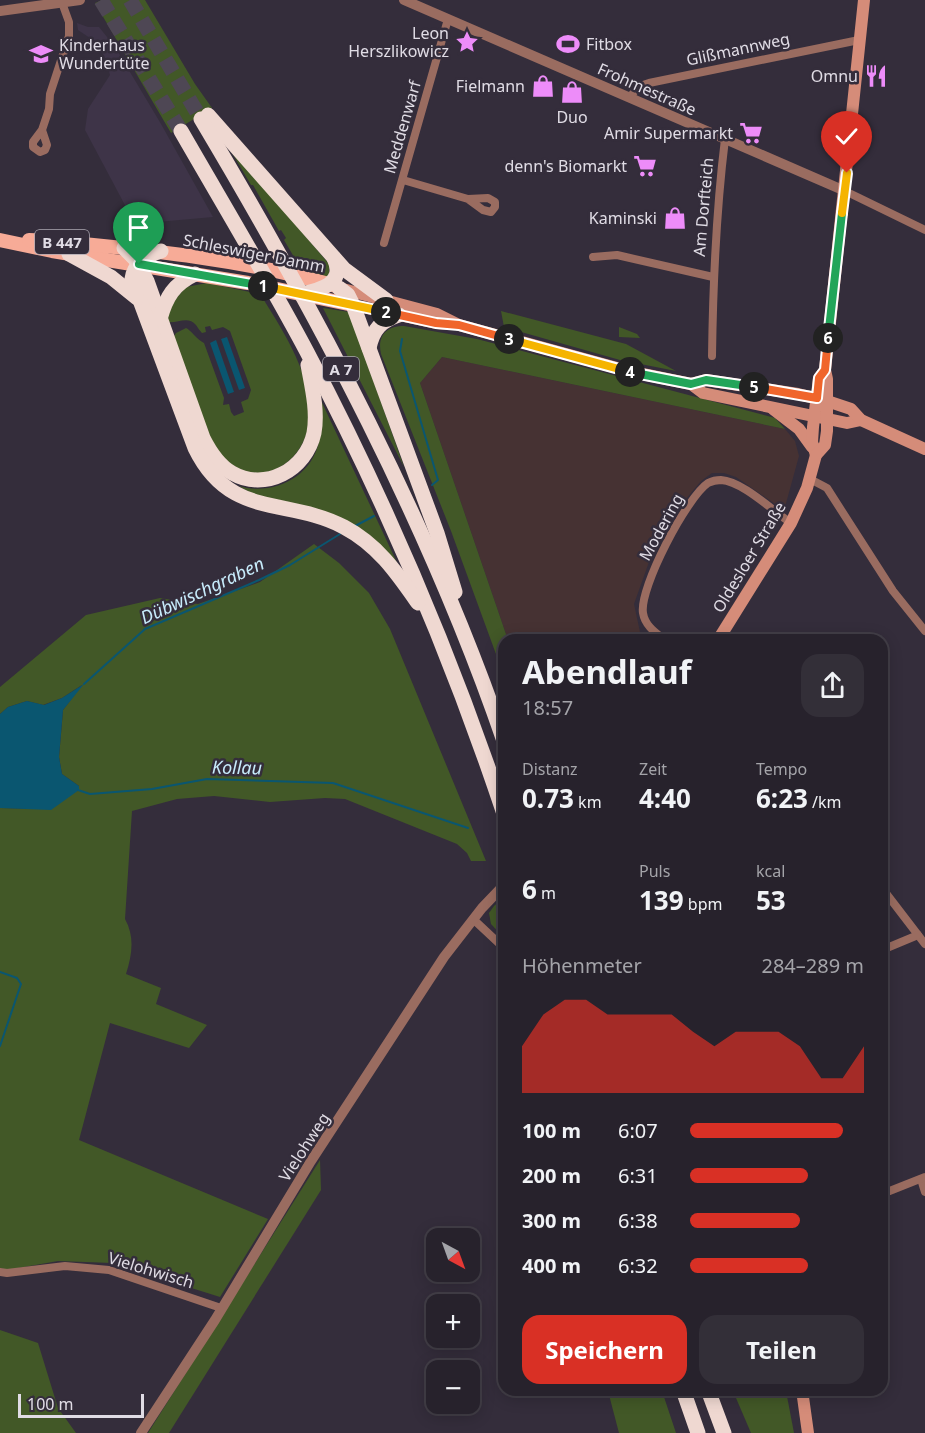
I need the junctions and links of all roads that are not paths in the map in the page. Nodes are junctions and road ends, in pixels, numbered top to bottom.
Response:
1 (80, 0) edge
2 (404, 0) edge
3 (864, 0) edge
4 (63, 1) edge
5 (0, 11) edge
6 (448, 19) junction
7 (859, 40) junction
8 (630, 98) junction
9 (42, 130) dead end
10 (181, 131) tunnel mouth
11 (725, 139) junction
12 (403, 180) junction
13 (845, 191) junction
14 (468, 199) dead end
15 (925, 230) edge
16 (0, 240) edge
17 (384, 243) dead end
18 (124, 248) junction
19 (161, 251) junction
20 (69, 254) junction
21 (593, 257) dead end
22 (334, 258) junction
23 (139, 264) junction
24 (195, 274) junction
25 (713, 277) junction
26 (326, 288) junction
27 (301, 294) joint
28 (386, 300) junction
29 (140, 302) junction
30 (353, 304) junction
31 (399, 315) junction
32 (160, 319) junction
33 (459, 325) junction
34 (369, 348) junction
35 (305, 350) junction
36 (712, 356) dead end
37 (691, 384) junction
38 (822, 400) junction
39 (770, 407) junction
40 (814, 416) junction
41 (827, 419) junction
42 (861, 420) junction
43 (925, 449) edge
44 (815, 453) junction
45 (810, 479) junction
46 (791, 523) junction
47 (436, 630) junction
48 (462, 630) junction
49 (925, 631) edge
50 (658, 634) edge
51 (722, 634) edge
52 (498, 725) edge
53 (498, 798) edge
54 (498, 891) edge
55 (888, 896) edge
56 (474, 919) junction
57 (918, 935) junction
58 (498, 942) edge
59 (925, 944) edge
60 (888, 948) edge
61 (923, 1178) edge
62 (888, 1192) edge
63 (925, 1192) edge
64 (0, 1272) edge
65 (221, 1308) junction
66 (685, 1396) edge
67 (710, 1396) edge
68 (803, 1396) edge
69 (691, 1413) junction
70 (141, 1433) edge
71 (692, 1433) edge
72 (698, 1433) edge
73 (724, 1433) edge
74 (808, 1433) edge

1 - 4 street
2 - 6 street, Frohmestraße
3 - 7 main road, Oldesloer Straße
4 - 5 street
4 - 9 street
6 - 8 street, Frohmestraße
6 - 12 street, Meddenwarf
7 - 8 street, Glißmannweg
7 - 13 main road, Oldesloer Straße
8 - 11 street, Frohmestraße
10 - 35 highway, A 7
11 - 13 street, Frohmestraße
11 - 25 street, Am Dorfteich
12 - 14 street
12 - 17 street, Meddenwarf
13 - 15 street
13 - 38 main road, Oldesloer Straße
16 - 18 main road, Schleswiger Damm / B 447
16 - 20 main road, Schleswiger Damm / B 447
18 - 19 main road, Schleswiger Damm / B 447
18 - 23 highway
19 - 23 highway
19 - 26 main road, Schleswiger Damm / B 447
20 - 23 main road, Schleswiger Damm / B 447
20 - 29 highway
21 - 25 street, Am Dorfteich
22 - 26 highway
22 - 28 highway, A 7
22 - 48 highway, A 7
23 - 24 main road, Schleswiger Damm / B 447
23 - 29 highway
23 - 32 highway
24 - 27 main road, Schleswiger Damm / B 447
24 - 32 highway
25 - 36 street, Am Dorfteich
26 - 27 highway
26 - 28 main road, Schleswiger Damm
26 - 30 highway
28 - 33 main road, Schleswiger Damm
29 - 47 highway
30 - 31 main road, Schleswiger Damm
30 - 34 highway
31 - 33 main road, Schleswiger Damm
31 - 34 highway
32 - 35 highway
33 - 37 main road, Schleswiger Damm
34 - 48 highway
35 - 47 highway, A 7
37 - 38 main road, Schleswiger Damm
37 - 39 main road, Schleswiger Damm
38 - 40 main road, Oldesloer Straße
38 - 41 main road, Oldesloer Straße
38 - 42 main road, Schleswiger Damm
39 - 40 main road, Schleswiger Damm
39 - 44 main road
40 - 41 main road, Schleswiger Damm
40 - 44 main road, Oldesloer Straße
41 - 42 main road, Schleswiger Damm
41 - 44 main road, Oldesloer Straße
42 - 43 main road, Schleswiger Damm
44 - 45 main road, Oldesloer Straße
45 - 46 main road, Oldesloer Straße
45 - 49 street
46 - 50 street, Modering
46 - 51 main road, Oldesloer Straße
47 - 53 highway, A 7
48 - 52 highway, A 7
54 - 56 street, Vielohweg
55 - 57 street
56 - 58 street
56 - 65 street, Vielohweg
57 - 59 street
57 - 60 street
61 - 62 street
61 - 63 street
64 - 65 street, Vielohwisch
65 - 70 street, Vielohweg
66 - 69 highway
67 - 73 highway
68 - 74 main road
69 - 71 highway
69 - 72 highway

